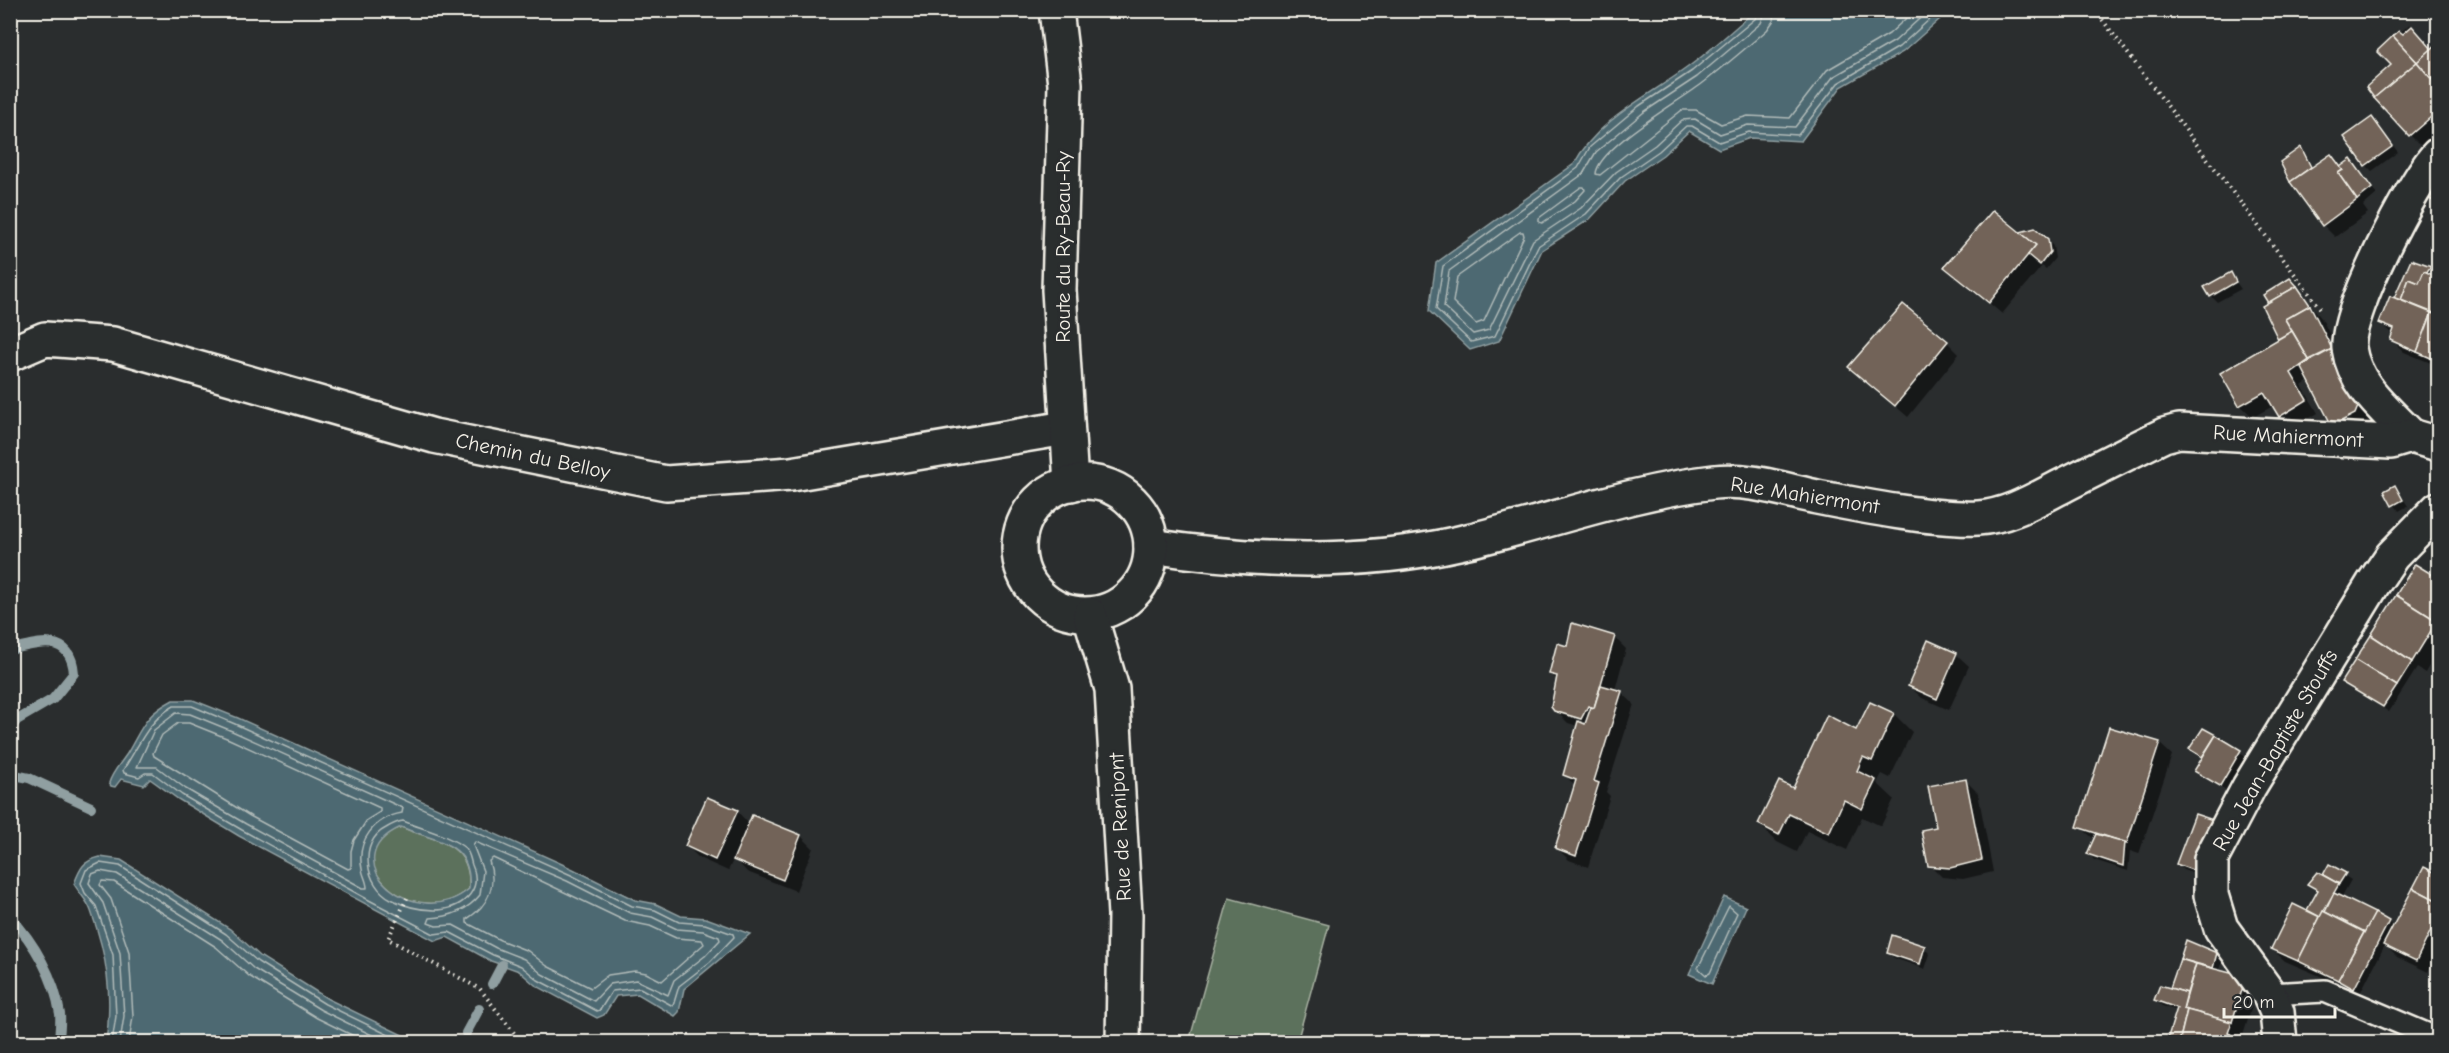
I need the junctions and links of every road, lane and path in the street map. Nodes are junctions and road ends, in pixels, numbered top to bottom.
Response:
1 (1056, 10) edge
2 (2095, 10) edge
3 (2439, 155) edge
4 (2349, 346) junction
5 (10, 354) edge
6 (1066, 428) junction
7 (2425, 440) edge
8 (1071, 484) junction
9 (2439, 509) edge
10 (1151, 546) junction
11 (1090, 615) junction
12 (407, 898) dead end
13 (2269, 994) junction
14 (2439, 1039) edge
15 (521, 1042) edge
16 (1123, 1042) edge
17 (2280, 1042) edge

1 - 6 street, Route du Ry-Beau-Ry
2 - 4 path
3 - 4 street, Rue Mahiermont
4 - 7 street, Rue Mahiermont
5 - 6 street, Chemin du Belloy
6 - 8 street, Route du Ry-Beau-Ry
7 - 10 street, Rue Mahiermont
8 - 10 street
8 - 11 street
9 - 13 street, Rue Jean-Baptiste Stouffs
10 - 11 street
11 - 16 street, Rue de Renipont
12 - 15 path
13 - 14 lane
13 - 17 street, Rue Jean-Baptiste Stouffs

